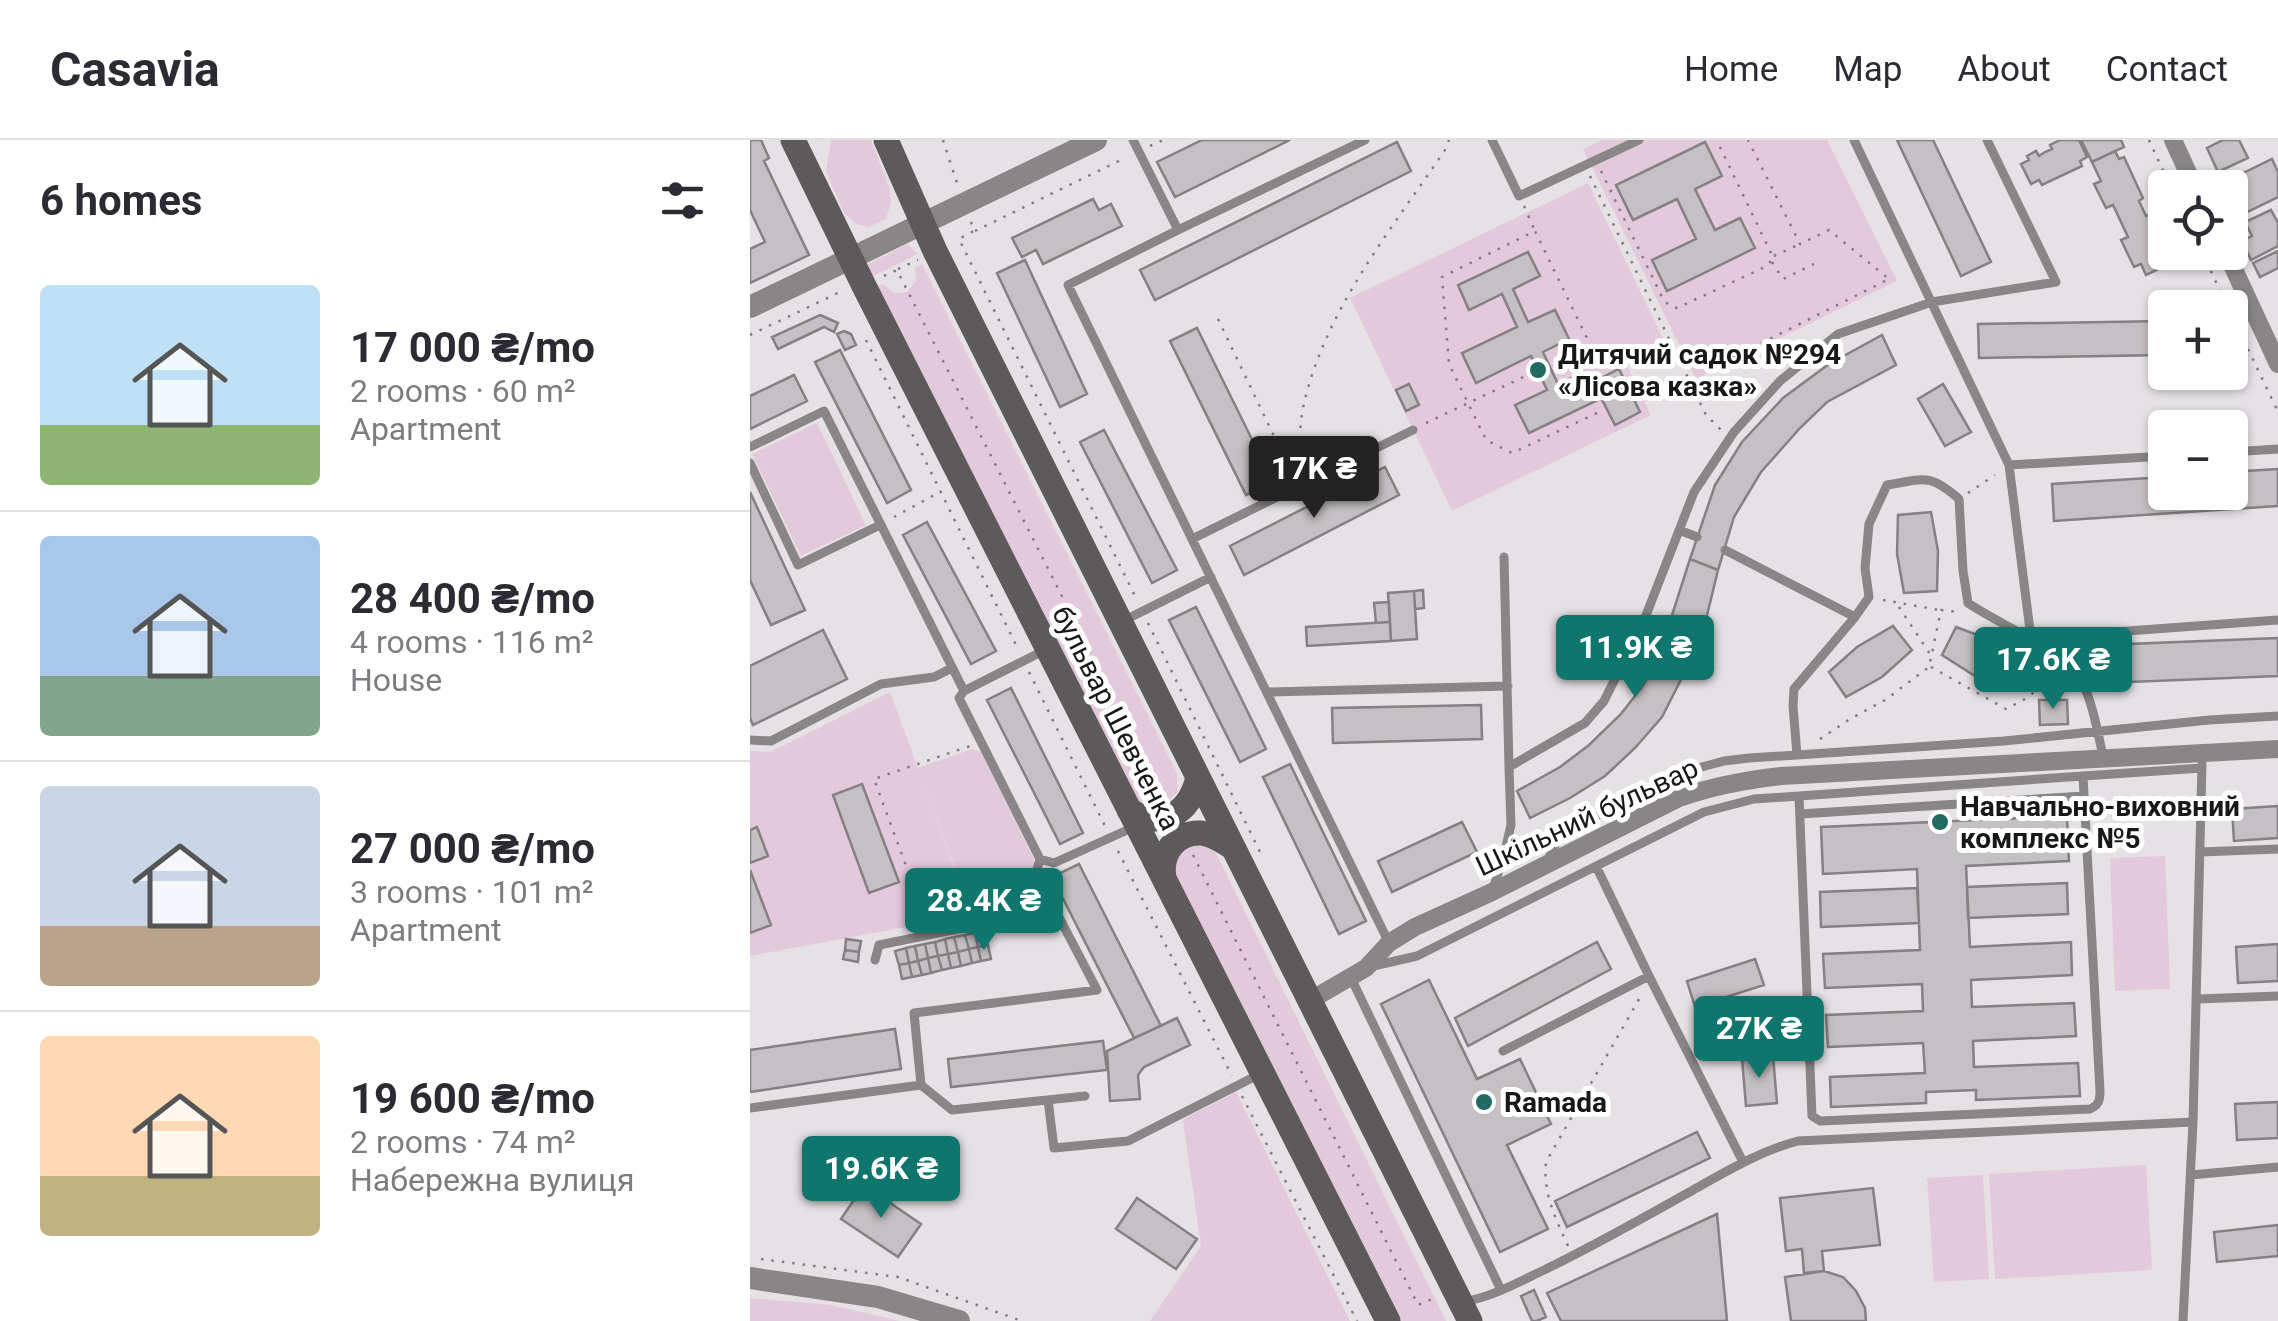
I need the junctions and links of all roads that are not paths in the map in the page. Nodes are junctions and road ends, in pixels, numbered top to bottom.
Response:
1 (793, 140) edge
2 (816, 140) edge
3 (886, 140) edge
4 (902, 140) edge
5 (1096, 140) edge
6 (1133, 140) edge
7 (1365, 140) edge
8 (1492, 140) edge
9 (1639, 140) edge
10 (1854, 140) edge
11 (1986, 140) edge
12 (2173, 140) edge
13 (2187, 170) edge
14 (818, 191) junction
15 (921, 223) junction
16 (1178, 230) junction
17 (841, 264) junction
18 (2234, 270) edge
19 (1932, 302) junction
20 (750, 307) edge
21 (2278, 364) edge
22 (1413, 430) road end
23 (750, 447) edge
24 (2278, 449) edge
25 (2248, 451) edge
26 (2148, 457) edge
27 (750, 464) edge
28 (2009, 465) junction
29 (880, 525) junction
30 (1679, 530) junction
31 (1192, 538) junction
32 (1697, 538) dead end
33 (1725, 550) dead end
34 (1504, 557) dead end
35 (1210, 577) junction
36 (1131, 617) junction
37 (1855, 617) junction
38 (2278, 620) edge
39 (2031, 638) junction
40 (1048, 649) junction
41 (952, 668) junction
42 (1508, 686) junction
43 (964, 691) junction
44 (1267, 692) junction
45 (2278, 716) edge
46 (2098, 732) junction
47 (750, 739) edge
48 (2278, 748) edge
49 (1797, 755) junction
50 (2104, 756) junction
51 (2202, 760) junction
52 (1510, 767) junction
53 (2083, 776) junction
54 (1198, 777) junction
55 (1800, 796) junction
56 (2084, 796) junction
57 (1800, 814) junction
58 (1133, 818) junction
59 (1178, 826) junction
60 (1232, 847) junction
61 (2278, 849) edge
62 (2200, 852) junction
63 (1040, 859) junction
64 (1546, 863) junction
65 (1596, 866) junction
66 (1036, 873) junction
67 (1164, 878) junction
68 (1492, 892) junction
69 (1389, 943) junction
70 (875, 960) dead end
71 (1359, 973) junction
72 (1650, 978) junction
73 (2278, 996) edge
74 (2197, 999) junction
75 (1309, 1001) junction
76 (1503, 1051) dead end
77 (1263, 1073) junction
78 (921, 1086) junction
79 (1085, 1096) dead end
80 (1048, 1100) junction
81 (750, 1108) edge
82 (2194, 1122) junction
83 (1743, 1162) junction
84 (2278, 1168) edge
85 (2191, 1175) junction
86 (1318, 1180) junction
87 (750, 1278) edge
88 (1501, 1290) junction
89 (1461, 1311) edge
90 (959, 1321) edge
91 (1375, 1321) edge
92 (1388, 1321) edge
93 (2182, 1321) edge

1 - 14 main road, бульвар Шевченка
2 - 14 main road
3 - 15 main road, бульвар Шевченка
4 - 15 main road
5 - 15 street
6 - 16 lane
7 - 16 lane
8 - 9 lane
10 - 19 lane
11 - 19 lane
12 - 13 street
14 - 17 main road, бульвар Шевченка
15 - 17 street
15 - 36 main road, бульвар Шевченка
16 - 31 lane
17 - 20 street
17 - 40 main road, бульвар Шевченка
18 - 21 street
19 - 28 lane
19 - 30 lane
22 - 31 lane
23 - 29 lane
24 - 25 lane
26 - 28 lane
27 - 29 lane
28 - 39 lane
29 - 41 lane
30 - 32 lane
30 - 52 lane
31 - 35 lane
33 - 37 lane
34 - 42 lane
35 - 36 lane
35 - 44 lane
36 - 54 main road, бульвар Шевченка
37 - 39 lane
37 - 49 lane
38 - 39 lane
39 - 46 lane
40 - 43 lane
40 - 58 main road, бульвар Шевченка
41 - 43 lane
41 - 47 lane
42 - 44 lane
42 - 52 lane
43 - 63 lane
44 - 69 lane
45 - 46 lane
46 - 49 lane
46 - 50 lane
48 - 51 street, Шкільний бульвар
49 - 64 lane
50 - 51 street, Шкільний бульвар
50 - 64 street, Шкільний бульвар
51 - 53 lane
51 - 62 lane
52 - 68 lane
53 - 55 lane
53 - 56 lane
54 - 59 main road
54 - 60 main road, бульвар Шевченка
55 - 57 lane
55 - 65 lane
56 - 57 lane
56 - 57 lane
58 - 59 main road
58 - 63 lane
58 - 67 main road, бульвар Шевченка
59 - 60 main road
59 - 67 main road
60 - 75 main road, бульвар Шевченка
61 - 62 lane
62 - 74 lane
63 - 66 lane
64 - 68 street, Шкільний бульвар
65 - 71 lane
65 - 72 lane
66 - 70 lane
66 - 78 lane
67 - 77 main road, бульвар Шевченка
68 - 69 street, Шкільний бульвар
69 - 71 street, Шкільний бульвар
71 - 75 street, Шкільний бульвар
71 - 88 lane
72 - 76 lane
72 - 83 lane
73 - 74 lane
74 - 82 lane
75 - 89 main road, бульвар Шевченка
77 - 80 lane
77 - 86 main road, бульвар Шевченка
78 - 80 lane
78 - 81 lane
79 - 80 lane
82 - 83 lane
82 - 85 lane
83 - 88 lane
84 - 85 lane
85 - 93 lane
86 - 91 street
86 - 92 main road, бульвар Шевченка
87 - 90 street
88 - 89 lane

